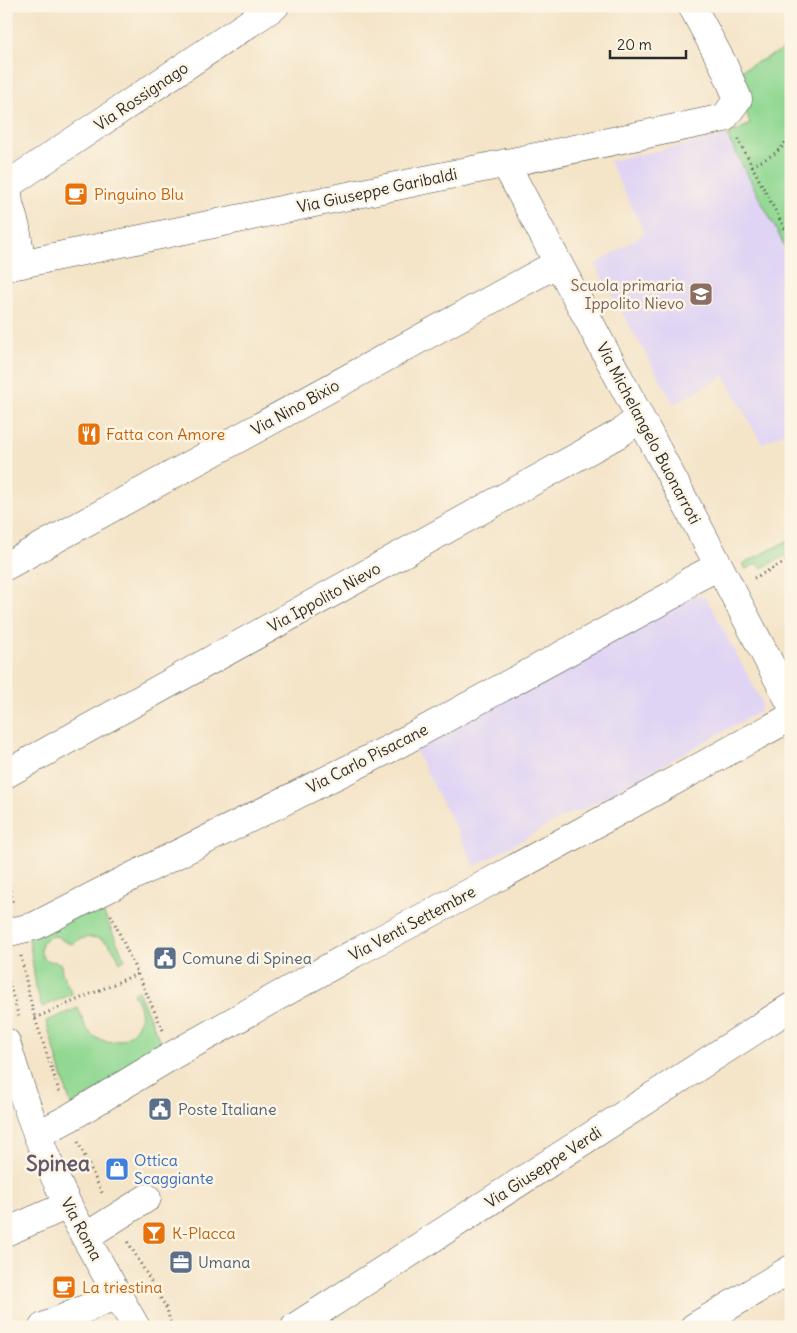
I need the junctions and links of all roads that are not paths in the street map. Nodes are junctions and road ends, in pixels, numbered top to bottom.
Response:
1 (275, 6) edge
2 (692, 6) edge
3 (505, 163) junction
4 (7, 186) edge
5 (558, 263) junction
6 (14, 266) edge
7 (640, 418) junction
8 (6, 566) edge
9 (719, 566) junction
10 (791, 704) edge
11 (791, 717) edge
12 (6, 774) edge
13 (13, 942) edge
14 (791, 1007) edge
15 (6, 1042) edge
16 (37, 1135) junction
17 (147, 1198) dead end
18 (68, 1205) junction
19 (6, 1232) edge
20 (85, 1237) junction
21 (791, 1269) edge
22 (117, 1295) junction
23 (43, 1327) edge
24 (136, 1327) edge
25 (295, 1327) edge
26 (694, 1327) edge

1 - 4 street, Via Rossignago
2 - 3 street, Via Giuseppe Garibaldi
3 - 5 street, Via Michelangelo Buonarroti
3 - 6 street, Via Giuseppe Garibaldi
4 - 6 street
5 - 7 street, Via Michelangelo Buonarroti
5 - 8 street, Via Nino Bixio
7 - 9 street, Via Michelangelo Buonarroti
7 - 12 street, Via Ippolito Nievo
9 - 10 street, Via Michelangelo Buonarroti
9 - 13 street, Via Carlo Pisacane
11 - 16 street, Via Venti Settembre
14 - 25 street, Via Giuseppe Verdi
15 - 16 street, Via Roma
16 - 18 street, Via Roma
17 - 20 street
18 - 19 street
18 - 20 street, Via Roma
20 - 22 street, Via Roma
21 - 26 street
22 - 23 street
22 - 24 street, Via Roma

